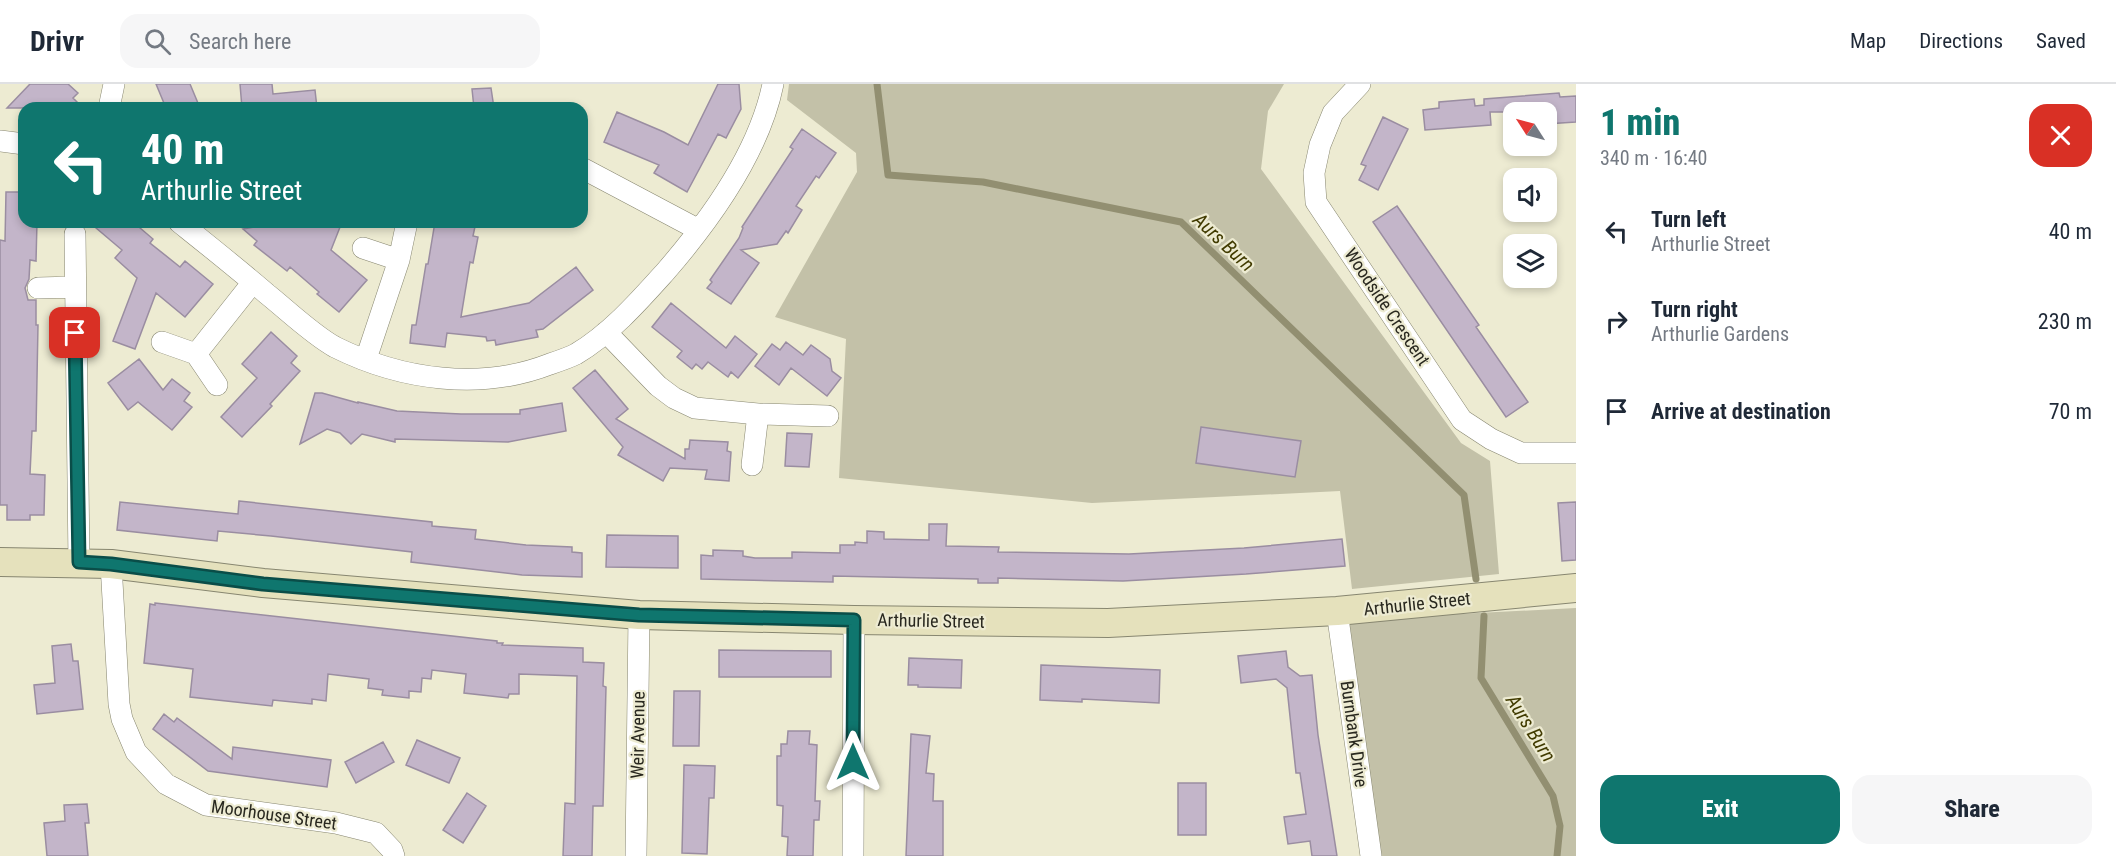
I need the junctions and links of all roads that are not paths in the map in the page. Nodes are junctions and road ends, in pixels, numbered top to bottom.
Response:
1 (114, 84) edge
2 (773, 84) edge
3 (1360, 84) edge
4 (110, 102) edge
5 (0, 141) edge
6 (18, 143) edge
7 (588, 171) edge
8 (186, 228) edge
9 (406, 228) edge
10 (699, 230) junction
11 (75, 234) dead end
12 (363, 248) dead end
13 (399, 260) junction
14 (253, 282) junction
15 (74, 287) junction
16 (38, 288) dead end
17 (606, 332) junction
18 (162, 342) dead end
19 (196, 354) junction
20 (366, 359) junction
21 (217, 385) dead end
22 (758, 414) junction
23 (828, 416) dead end
24 (1576, 453) edge
25 (752, 465) dead end
26 (0, 562) edge
27 (79, 562) junction
28 (111, 564) junction
29 (1576, 588) edge
30 (1337, 612) junction
31 (639, 615) junction
32 (854, 620) junction
33 (394, 856) edge
34 (636, 856) edge
35 (852, 856) edge
36 (1371, 856) edge

1 - 4 street
2 - 10 street
3 - 24 street, Woodside Crescent
5 - 6 street
7 - 10 street
8 - 14 street
9 - 13 street
10 - 17 street
11 - 15 street
12 - 13 street
13 - 20 street
14 - 19 street
14 - 20 street
15 - 16 street
15 - 27 street
17 - 20 street
17 - 22 street
18 - 19 street
19 - 21 street
22 - 23 street
22 - 25 street
26 - 27 street, Arthurlie Street
27 - 28 street, Arthurlie Street
28 - 31 street, Arthurlie Street
28 - 33 street, Moorhouse Street
29 - 30 street, Arthurlie Street
30 - 32 street, Arthurlie Street
30 - 36 street, Burnbank Drive
31 - 32 street, Arthurlie Street
31 - 34 street, Weir Avenue
32 - 35 street

